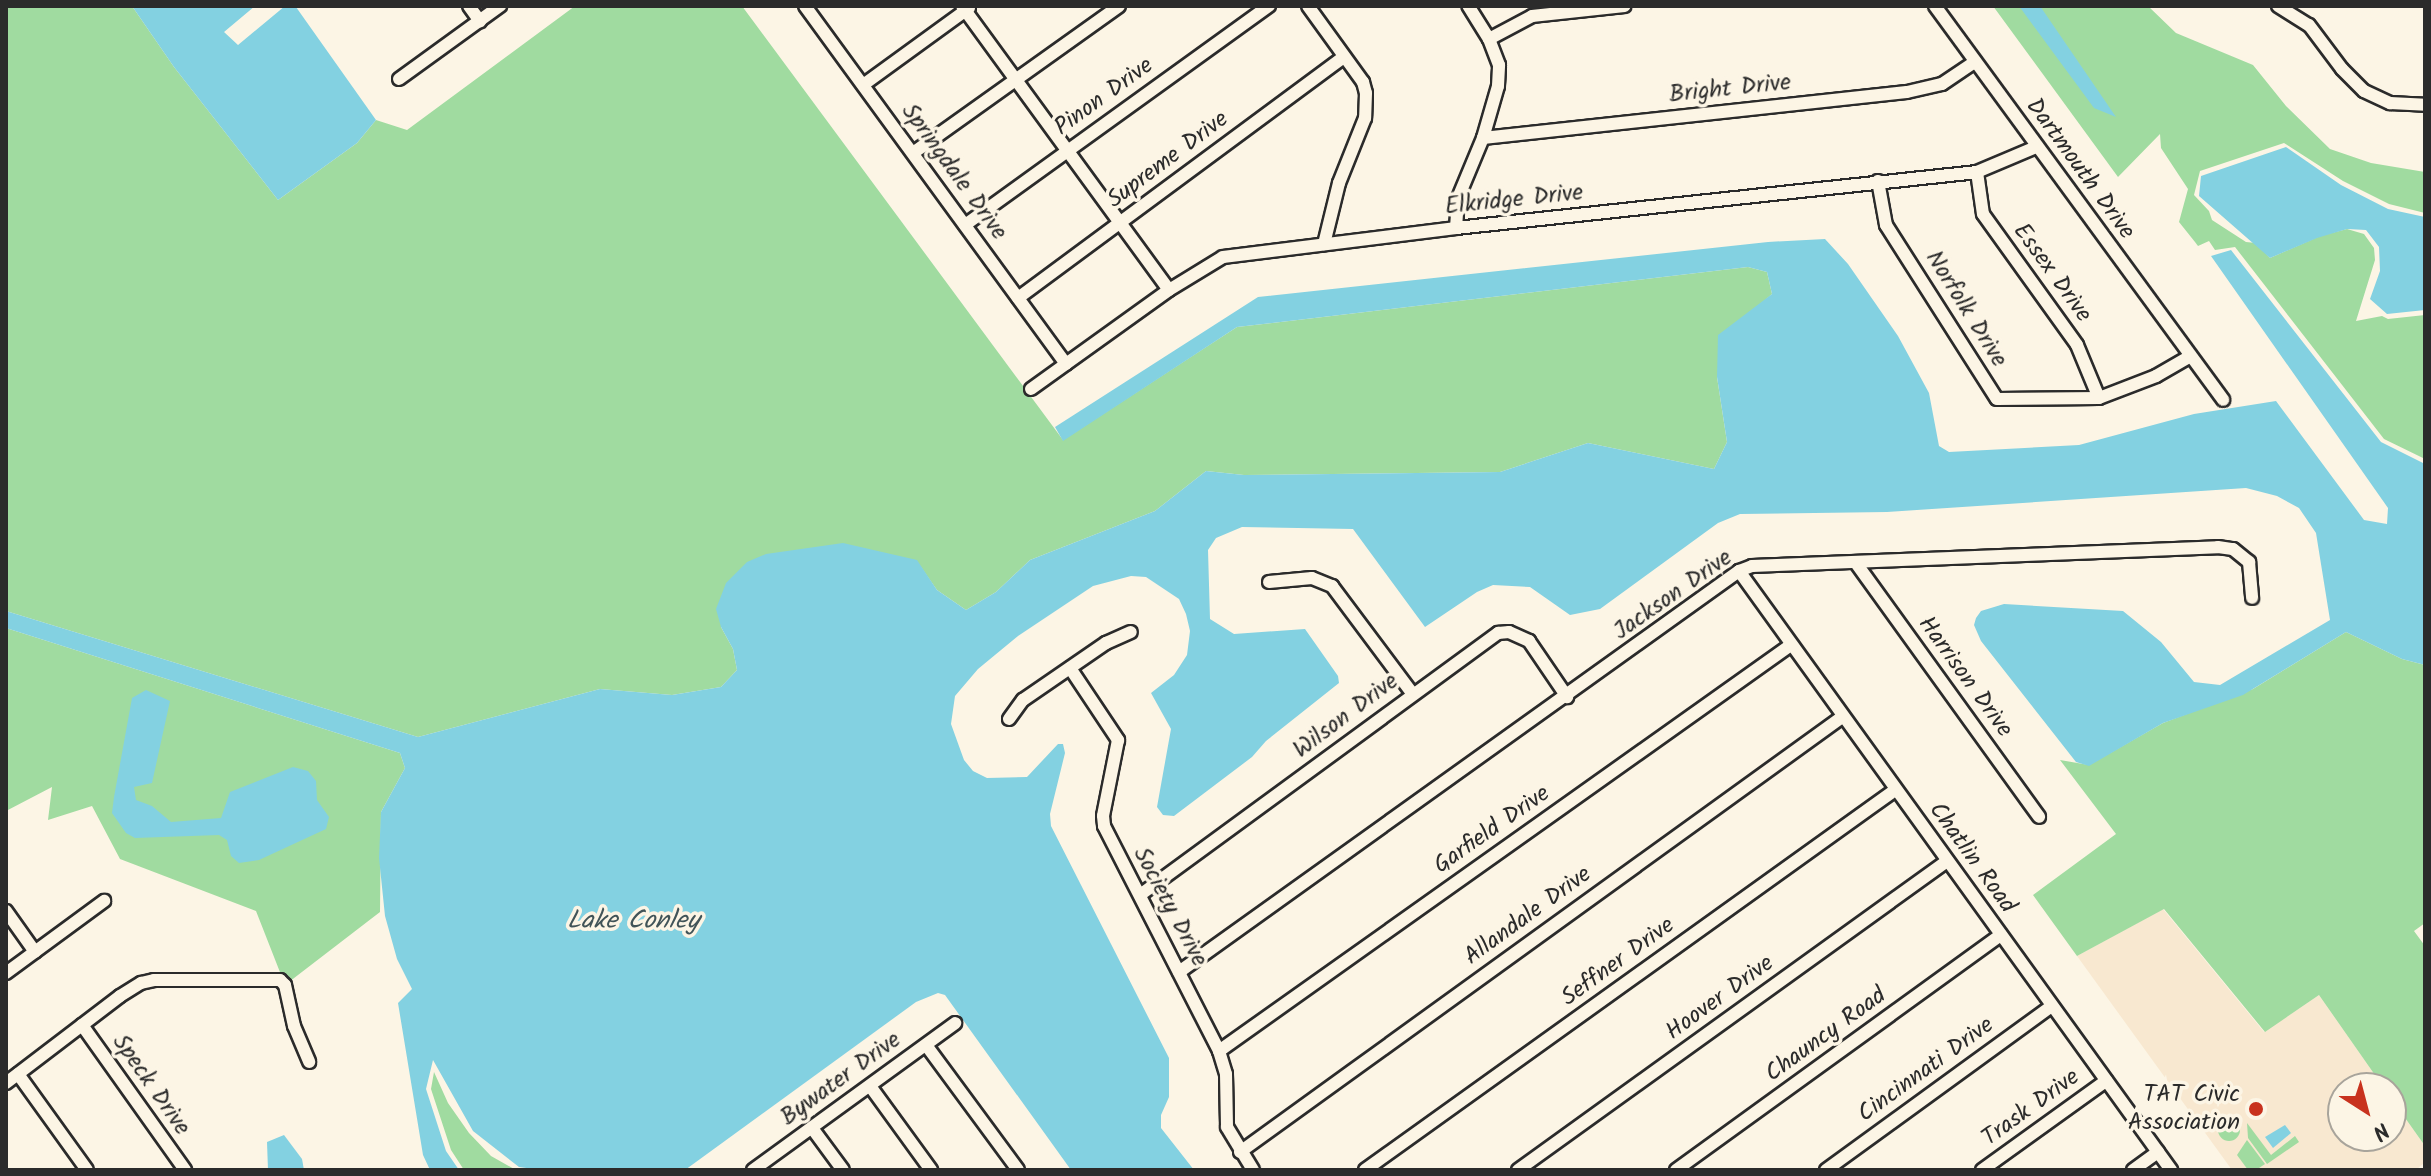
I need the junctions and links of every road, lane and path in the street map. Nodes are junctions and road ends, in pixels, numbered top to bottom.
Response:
1 (469, 6) edge
2 (500, 6) edge
3 (824, 6) edge
4 (1119, 6) edge
5 (1269, 6) edge
6 (1308, 6) edge
7 (1468, 6) edge
8 (1624, 6) edge
9 (1935, 6) edge
10 (2278, 6) edge
11 (1607, 7) edge
12 (966, 8) edge
13 (809, 10) edge
14 (480, 21) junction
15 (1489, 39) junction
16 (1344, 57) junction
17 (1975, 62) junction
18 (399, 79) dead end
19 (1016, 80) junction
20 (863, 85) junction
21 (2425, 105) edge
22 (1483, 138) junction
23 (2036, 147) junction
24 (1068, 151) junction
25 (913, 153) junction
26 (1977, 172) junction
27 (1878, 181) junction
28 (1120, 224) junction
29 (965, 225) junction
30 (1456, 228) junction
31 (1324, 244) junction
32 (1169, 290) junction
33 (1018, 298) junction
34 (2190, 356) junction
35 (1066, 364) junction
36 (1031, 389) dead end
37 (2099, 398) junction
38 (2223, 400) dead end
39 (1856, 563) junction
40 (1739, 571) junction
41 (1269, 582) dead end
42 (2252, 598) dead end
43 (1131, 632) dead end
44 (1791, 645) junction
45 (1070, 668) junction
46 (1412, 693) junction
47 (1567, 697) junction
48 (1842, 717) junction
49 (1009, 719) dead end
50 (1895, 790) junction
51 (2039, 817) dead end
52 (1947, 861) junction
53 (1140, 895) junction
54 (104, 901) dead end
55 (6, 911) edge
56 (2001, 935) junction
57 (35, 952) junction
58 (1179, 972) junction
59 (6, 973) edge
60 (2052, 1006) junction
61 (955, 1023) dead end
62 (82, 1025) junction
63 (926, 1045) junction
64 (1219, 1051) junction
65 (309, 1062) dead end
66 (18, 1074) junction
67 (2106, 1081) junction
68 (6, 1083) edge
69 (870, 1086) junction
70 (812, 1128) junction
71 (1240, 1152) junction
72 (2158, 1152) junction
73 (755, 1169) edge
74 (87, 1170) edge
75 (185, 1170) edge
76 (843, 1170) edge
77 (931, 1170) edge
78 (1018, 1170) edge
79 (1253, 1170) edge
80 (1365, 1170) edge
81 (1518, 1170) edge
82 (1676, 1170) edge
83 (1826, 1170) edge
84 (1982, 1170) edge
85 (2133, 1170) edge
86 (2171, 1170) edge

1 - 14 street
2 - 14 street
3 - 13 street
4 - 19 street
5 - 24 street, Pinon Drive
6 - 16 street
7 - 15 street
8 - 11 street
9 - 17 street, Dartmouth Drive
10 - 21 street
11 - 15 street
12 - 19 street
12 - 20 street
13 - 20 street, Springdale Drive
14 - 18 street
15 - 22 street
16 - 28 street, Supreme Drive
16 - 31 street
17 - 22 street, Bright Drive
17 - 23 street, Dartmouth Drive
19 - 24 street
19 - 25 street
20 - 25 street, Springdale Drive
22 - 30 street
23 - 26 street, Elkridge Drive
23 - 34 street, Dartmouth Drive
24 - 28 street
24 - 29 street, Pinon Drive
25 - 29 street, Springdale Drive
26 - 27 street, Elkridge Drive
26 - 37 street, Essex Drive
27 - 30 street, Elkridge Drive
27 - 37 street, Norfolk Drive
28 - 32 street
28 - 33 street, Supreme Drive
29 - 33 street, Springdale Drive
30 - 31 street, Elkridge Drive
31 - 32 street, Elkridge Drive
32 - 35 street, Elkridge Drive
33 - 35 street, Springdale Drive
34 - 37 street, Norfolk Drive
34 - 38 street
35 - 36 street, Elkridge Drive
39 - 40 street, Jackson Drive
39 - 42 street, Jackson Drive
39 - 51 street, Harrison Drive
40 - 44 street, Chatlin Road
40 - 47 street, Jackson Drive
41 - 46 street
43 - 45 street
44 - 48 street, Chatlin Road
44 - 64 street, Garfield Drive
45 - 49 street
45 - 53 street, Society Drive
46 - 47 street, Wilson Drive
46 - 53 street, Wilson Drive
47 - 58 street, Jackson Drive
48 - 50 street, Chatlin Road
48 - 71 street, Allandale Drive
50 - 52 street, Chatlin Road
50 - 80 street, Seffner Drive
52 - 56 street, Chatlin Road
52 - 81 street, Hoover Drive
53 - 58 street, Society Drive
54 - 57 street
55 - 57 street
56 - 60 street, Chatlin Road
56 - 82 street, Chauncy Road
57 - 59 street
58 - 64 street, Society Drive
60 - 67 street, Chatlin Road
60 - 83 street, Cincinnati Drive
61 - 63 street, Bywater Drive
62 - 65 street
62 - 66 street
62 - 75 street, Speck Drive
63 - 69 street, Bywater Drive
63 - 78 street
64 - 71 street, Society Drive
66 - 68 street
66 - 74 street
67 - 72 street, Chatlin Road
67 - 84 street, Trask Drive
69 - 70 street, Bywater Drive
69 - 77 street
70 - 73 street, Bywater Drive
70 - 76 street
71 - 79 street, Society Drive
72 - 85 street
72 - 86 street, Chatlin Road

